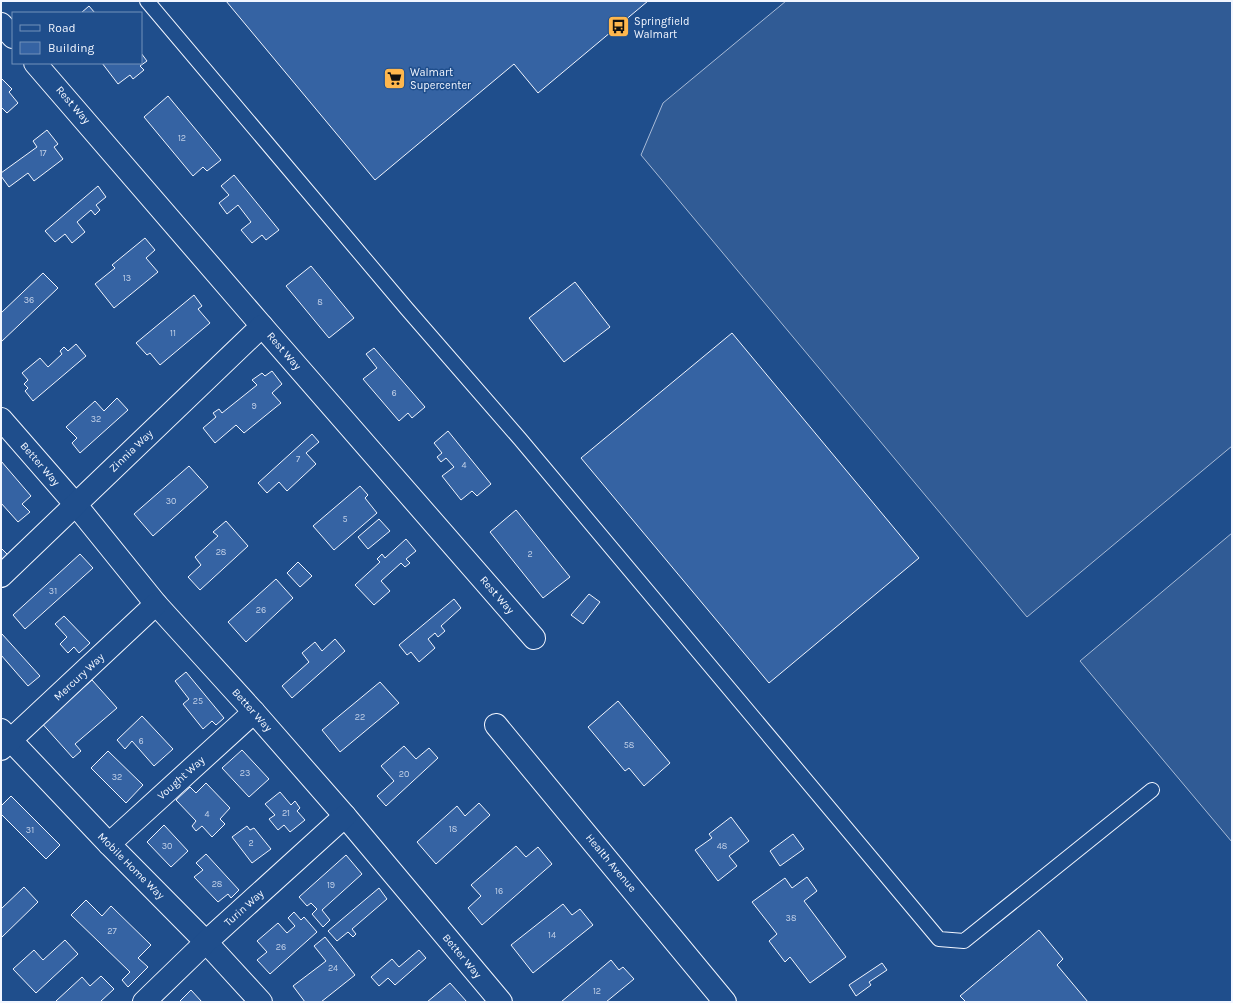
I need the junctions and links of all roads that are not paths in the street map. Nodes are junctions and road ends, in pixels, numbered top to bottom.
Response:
1 (147, 1) edge
2 (1, 24) edge
3 (12, 36) edge
4 (36, 64) edge
5 (262, 326) junction
6 (1, 419) edge
7 (76, 505) junction
8 (1, 576) edge
9 (156, 604) junction
10 (534, 638) dead end
11 (254, 712) junction
12 (496, 724) dead end
13 (4, 739) edge
14 (1152, 790) dead end
15 (345, 816) junction
16 (109, 844) junction
17 (206, 942) junction
18 (144, 1002) edge
19 (261, 1002) edge
20 (501, 1002) edge
21 (725, 1002) edge

1 - 14 lane
2 - 3 street
4 - 5 street, Rest Way
5 - 7 street, Zinnia Way
5 - 10 street, Rest Way
6 - 7 street, Better Way
7 - 8 street, Zinnia Way
7 - 9 street, Better Way
9 - 11 street, Better Way
9 - 13 street, Mercury Way
11 - 15 street, Better Way
11 - 16 street, Vought Way
12 - 21 street, Health Avenue
13 - 16 street, Mobile Home Way
15 - 17 street, Turin Way
15 - 20 street, Better Way
16 - 17 street, Mobile Home Way
17 - 18 street, Turin Way
17 - 19 street, Mobile Home Way

